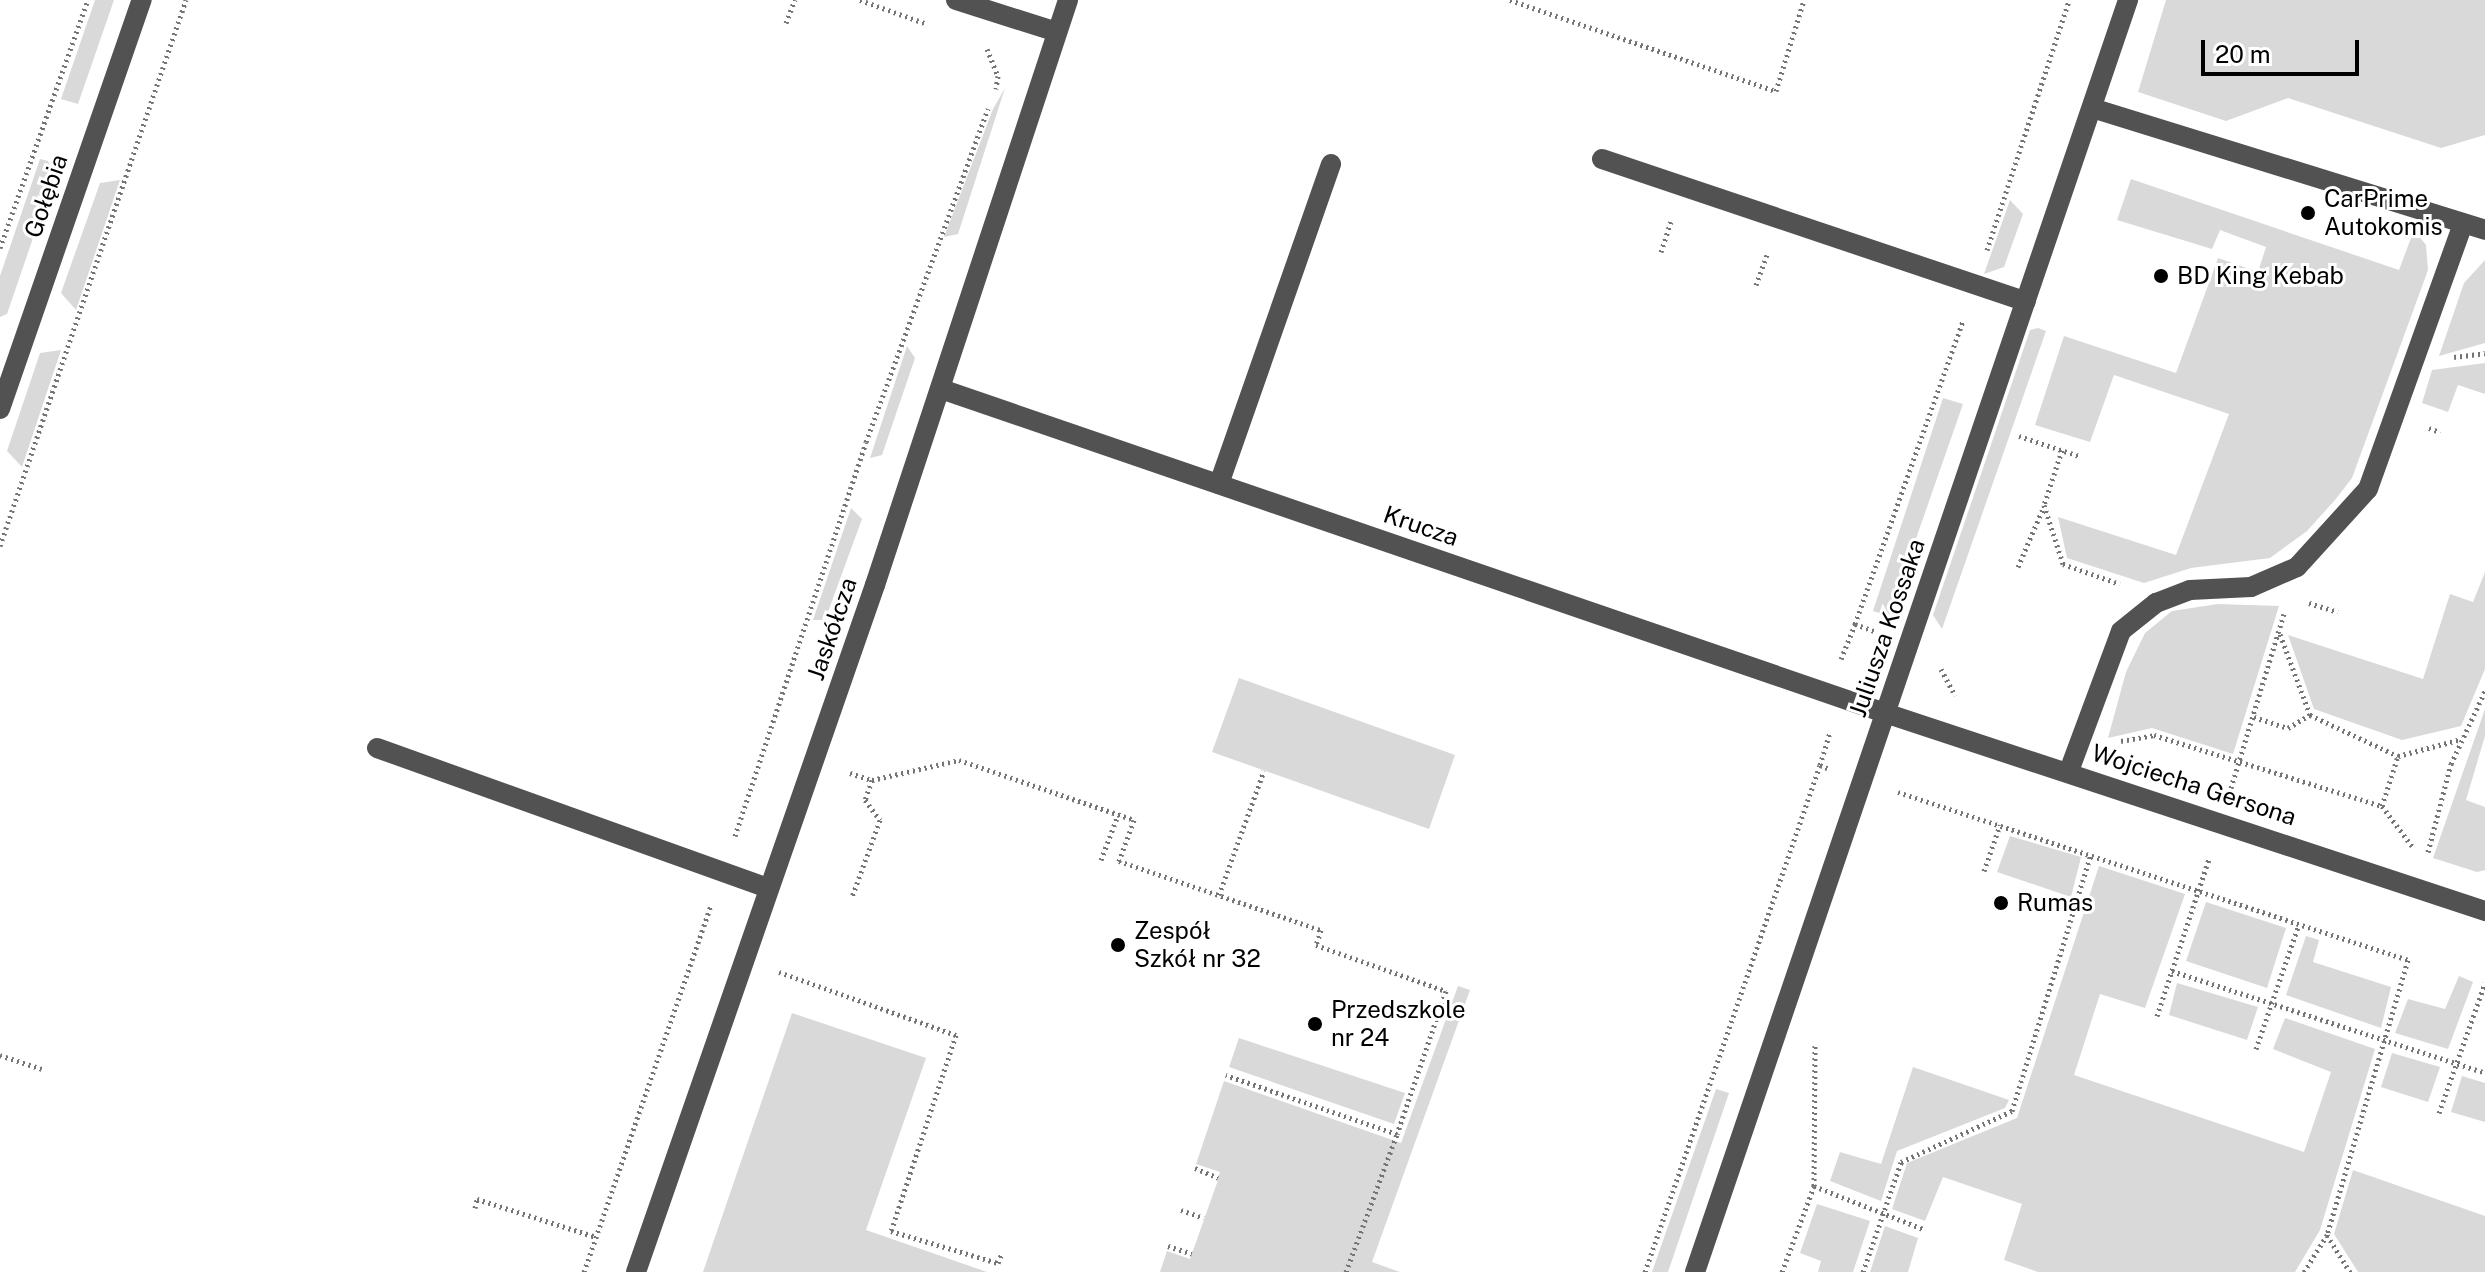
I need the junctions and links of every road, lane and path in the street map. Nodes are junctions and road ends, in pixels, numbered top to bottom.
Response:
1 (88, 0) edge
2 (142, 0) edge
3 (186, 0) edge
4 (795, 0) edge
5 (860, 0) edge
6 (956, 0) edge
7 (1068, 0) edge
8 (1510, 0) edge
9 (1804, 0) edge
10 (2069, 0) edge
11 (2128, 0) edge
12 (786, 23) dead end
13 (941, 29) dead end
14 (1057, 32) junction
15 (982, 43) dead end
16 (2092, 108) junction
17 (1602, 159) dead end
18 (1331, 164) dead end
19 (2463, 223) junction
20 (2485, 230) edge
21 (0, 248) edge
22 (1974, 287) junction
23 (2026, 302) junction
24 (941, 389) junction
25 (0, 409) edge
26 (2018, 435) dead end
27 (2062, 450) junction
28 (2079, 456) dead end
29 (1219, 484) junction
30 (2044, 505) junction
31 (0, 546) edge
32 (2018, 567) dead end
33 (2297, 567) junction
34 (2156, 603) junction
35 (1855, 624) dead end
36 (2279, 631) junction
37 (2485, 691) edge
38 (1885, 713) junction
39 (2310, 715) junction
40 (2254, 717) junction
41 (2080, 739) junction
42 (2462, 739) junction
43 (377, 748) dead end
44 (2398, 756) junction
45 (2240, 761) junction
46 (1264, 771) dead end
47 (2069, 771) junction
48 (842, 772) dead end
49 (872, 780) junction
50 (1863, 780) junction
51 (1895, 791) junction
52 (1890, 805) dead end
53 (2382, 806) junction
54 (1118, 815) junction
55 (2220, 821) junction
56 (2000, 825) junction
57 (2091, 855) junction
58 (1101, 860) dead end
59 (1984, 871) dead end
60 (723, 873) junction
61 (768, 888) junction
62 (2199, 890) junction
63 (1219, 895) junction
64 (852, 897) dead end
65 (2485, 911) edge
66 (2299, 924) junction
67 (744, 959) junction
68 (2172, 971) junction
69 (2485, 983) edge
70 (2274, 1004) junction
71 (2157, 1016) dead end
72 (1816, 1036) dead end
73 (2385, 1044) junction
74 (2256, 1049) dead end
75 (0, 1055) edge
76 (2457, 1064) junction
77 (42, 1069) dead end
78 (2485, 1073) edge
79 (1226, 1075) dead end
80 (2439, 1113) dead end
81 (1397, 1134) junction
82 (1195, 1168) dead end
83 (1218, 1178) dead end
84 (1814, 1186) junction
85 (475, 1208) dead end
86 (1181, 1210) dead end
87 (1882, 1217) junction
88 (1204, 1218) dead end
89 (1923, 1229) dead end
90 (2327, 1235) junction
91 (596, 1237) junction
92 (1168, 1246) dead end
93 (1002, 1253) dead end
94 (1192, 1254) dead end
95 (584, 1272) edge
96 (636, 1272) edge
97 (1346, 1272) edge
98 (1645, 1272) edge
99 (1695, 1272) edge
100 (1782, 1272) edge
101 (1863, 1272) edge
102 (2304, 1272) edge
103 (2350, 1272) edge

1 - 21 path
2 - 25 street, Gołębia
3 - 31 path
4 - 12 path
5 - 13 path
6 - 14 street
7 - 14 street, Jaskółcza
8 - 9 path
10 - 22 path
11 - 16 street, Juliusza Kossaka
14 - 24 street, Jaskółcza
15 - 60 path
16 - 19 street
16 - 23 street, Juliusza Kossaka
17 - 22 street
18 - 29 street
19 - 20 street
19 - 33 street
22 - 23 street
22 - 35 path
23 - 38 street, Juliusza Kossaka
24 - 29 street, Krucza
24 - 61 street, Jaskółcza
26 - 27 path
27 - 28 path
27 - 30 path
29 - 38 street, Krucza
30 - 32 path
30 - 34 path
33 - 34 street
33 - 36 path
34 - 41 street
36 - 39 path
36 - 40 path
37 - 42 path
38 - 47 street, Wojciecha Gersona
38 - 50 street, Juliusza Kossaka
39 - 40 path
39 - 44 path
40 - 45 path
41 - 45 path
41 - 47 street
42 - 44 path
42 - 53 path
43 - 60 street
44 - 53 path
45 - 53 path
45 - 55 path
46 - 63 path
47 - 55 street, Wojciecha Gersona
48 - 49 path
49 - 54 path
49 - 64 path
50 - 51 path
50 - 98 path
50 - 99 street, Juliusza Kossaka
51 - 52 path
51 - 56 path
54 - 58 path
54 - 63 path
55 - 62 path
55 - 65 street, Wojciecha Gersona
56 - 57 path
56 - 59 path
57 - 62 path
57 - 87 path
60 - 61 street
60 - 91 path
61 - 67 street, Jaskółcza
62 - 66 path
62 - 68 path
63 - 81 path
66 - 70 path
66 - 73 path
67 - 93 path
67 - 96 street, Jaskółcza
68 - 70 path
68 - 71 path
69 - 76 path
70 - 73 path
70 - 74 path
72 - 84 path
73 - 76 path
73 - 90 path
75 - 77 path
76 - 78 path
76 - 80 path
79 - 81 path
81 - 97 path
82 - 83 path
84 - 87 path
84 - 100 path
85 - 91 path
86 - 88 path
87 - 89 path
87 - 101 path
90 - 102 path
90 - 103 path
91 - 95 path
92 - 94 path

